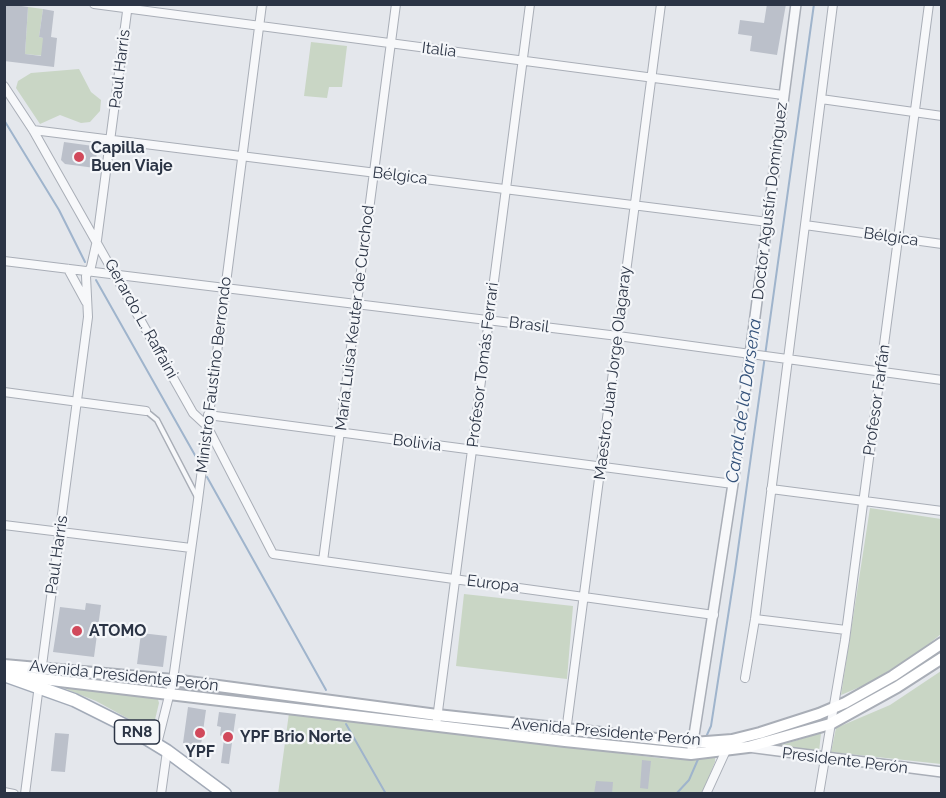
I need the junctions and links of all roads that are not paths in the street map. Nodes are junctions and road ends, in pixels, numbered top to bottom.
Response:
1 (94, 4) edge
2 (262, 4) edge
3 (396, 4) edge
4 (530, 4) edge
5 (661, 4) edge
6 (796, 4) edge
7 (833, 4) edge
8 (929, 4) edge
9 (128, 7) edge
10 (259, 26) junction
11 (391, 44) junction
12 (522, 60) junction
13 (651, 77) junction
14 (4, 86) edge
15 (783, 95) junction
16 (821, 99) junction
17 (915, 113) junction
18 (942, 116) edge
19 (33, 130) junction
20 (110, 141) junction
21 (242, 156) junction
22 (374, 173) junction
23 (506, 190) junction
24 (634, 206) junction
25 (768, 222) junction
26 (805, 225) junction
27 (898, 238) junction
28 (97, 240) junction
29 (942, 244) edge
30 (4, 261) edge
31 (64, 268) junction
32 (89, 271) junction
33 (116, 275) junction
34 (225, 286) junction
35 (357, 303) junction
36 (88, 306) junction
37 (488, 320) junction
38 (618, 336) junction
39 (750, 354) junction
40 (788, 358) junction
41 (881, 370) junction
42 (942, 380) edge
43 (4, 392) edge
44 (77, 402) junction
45 (146, 411) joint
46 (208, 415) junction
47 (207, 426) junction
48 (340, 433) junction
49 (472, 450) junction
50 (600, 467) junction
51 (733, 484) junction
52 (771, 489) junction
53 (198, 500) junction
54 (863, 501) junction
55 (942, 511) edge
56 (4, 525) edge
57 (60, 532) junction
58 (191, 549) junction
59 (273, 554) joint
60 (323, 561) junction
61 (455, 580) junction
62 (584, 595) junction
63 (714, 615) junction
64 (755, 619) junction
65 (846, 630) junction
66 (942, 643) edge
67 (942, 658) edge
68 (4, 665) edge
69 (4, 675) edge
70 (41, 676) junction
71 (745, 678) dead end
72 (172, 680) junction
73 (170, 694) junction
74 (290, 703) junction
75 (835, 707) junction
76 (437, 721) junction
77 (830, 724) junction
78 (565, 736) junction
79 (732, 740) junction
80 (748, 747) junction
81 (162, 748) junction
82 (692, 748) junction
83 (725, 751) junction
84 (825, 759) junction
85 (942, 772) edge
86 (4, 792) edge
87 (14, 794) edge
88 (25, 794) edge
89 (161, 794) edge
90 (225, 794) edge
91 (706, 794) edge
92 (819, 794) edge

1 - 9 street, Italia
2 - 10 street, Ministro Faustino Berrondo
3 - 11 street, María Luisa Keuter de Curchod
4 - 12 street, Profesor Tomás Ferrari
5 - 13 street, Maestro Juan Jorge Olagaray
6 - 15 street, Doctor Agustín Domínguez
7 - 16 street
8 - 17 street, Profesor Farfán
9 - 10 street, Italia
9 - 20 street, Paul Harris
10 - 11 street, Italia
10 - 21 street, Ministro Faustino Berrondo
11 - 12 street, Italia
11 - 22 street, María Luisa Keuter de Curchod
12 - 13 street, Italia
12 - 23 street, Profesor Tomás Ferrari
13 - 15 street, Italia
13 - 24 street, Maestro Juan Jorge Olagaray
14 - 19 street, Gerardo L. Raffaini
15 - 25 street, Doctor Agustín Domínguez
16 - 17 street
16 - 26 street
17 - 18 street
17 - 27 street, Profesor Farfán
19 - 20 street, Bélgica
19 - 28 street, Gerardo L. Raffaini
20 - 21 street, Bélgica
20 - 28 street, Paul Harris
21 - 22 street, Bélgica
21 - 34 street, Ministro Faustino Berrondo
22 - 23 street, Bélgica
22 - 35 street, María Luisa Keuter de Curchod
23 - 24 street, Bélgica
23 - 37 street, Profesor Tomás Ferrari
24 - 25 street, Bélgica
24 - 38 street, Maestro Juan Jorge Olagaray
25 - 39 street, Doctor Agustín Domínguez
26 - 27 street, Bélgica
26 - 40 street
27 - 29 street, Bélgica
27 - 41 street, Profesor Farfán
28 - 32 street, Paul Harris
28 - 33 street, Gerardo L. Raffaini
30 - 31 street
31 - 32 street, Brasil
31 - 36 street
32 - 33 street, Brasil
32 - 36 street, Paul Harris
33 - 34 street, Brasil
33 - 47 street, Gerardo L. Raffaini
34 - 35 street, Brasil
34 - 46 street, Ministro Faustino Berrondo
35 - 37 street, Brasil
35 - 48 street, María Luisa Keuter de Curchod
36 - 44 street, Paul Harris
37 - 38 street, Brasil
37 - 49 street, Profesor Tomás Ferrari
38 - 39 street, Brasil
38 - 50 street, Maestro Juan Jorge Olagaray
39 - 40 street, Brasil
39 - 51 street, Doctor Agustín Domínguez
40 - 41 street, Brasil
40 - 52 street
41 - 42 street, Brasil
41 - 54 street, Profesor Farfán
43 - 44 street
44 - 45 street
44 - 57 street, Paul Harris
45 - 53 lane
46 - 47 street, Ministro Faustino Berrondo
46 - 48 street, Bolivia
47 - 53 street, Ministro Faustino Berrondo
47 - 59 street, Gerardo L. Raffaini
48 - 49 street, Bolivia
48 - 60 street, María Luisa Keuter de Curchod
49 - 50 street, Bolivia
49 - 61 street, Profesor Tomás Ferrari
50 - 51 street, Bolivia
50 - 62 street, Maestro Juan Jorge Olagaray
51 - 63 street, Doctor Agustín Domínguez
52 - 54 street
52 - 64 street
53 - 58 street, Ministro Faustino Berrondo
54 - 55 street
54 - 65 street, Profesor Farfán
56 - 57 street
57 - 58 street
57 - 70 street, Paul Harris
58 - 72 street, Ministro Faustino Berrondo
59 - 60 street, Europa
60 - 61 street, Europa
61 - 62 street, Europa
61 - 76 street, Profesor Tomás Ferrari
62 - 63 street, Europa
62 - 78 street, Maestro Juan Jorge Olagaray
63 - 82 street, Doctor Agustín Domínguez
64 - 65 street
64 - 71 street
65 - 75 street, Profesor Farfán
66 - 75 main road
67 - 77 main road
68 - 70 main road, Avenida Presidente Perón
69 - 70 main road, Avenida Presidente Perón / RN8
70 - 72 main road, Avenida Presidente Perón
70 - 73 main road, Avenida Presidente Perón
70 - 81 main road, RN8
70 - 88 street, Paul Harris
72 - 73 street, Ministro Faustino Berrondo
72 - 74 main road, Avenida Presidente Perón
73 - 74 main road, Avenida Presidente Perón
73 - 81 street, Ministro Faustino Berrondo
74 - 76 main road, Avenida Presidente Perón
75 - 77 street, Profesor Farfán
75 - 79 main road
76 - 78 main road, Avenida Presidente Perón
77 - 80 main road
77 - 84 street, Profesor Farfán
78 - 82 main road, Avenida Presidente Perón
79 - 80 main road, Avenida Presidente Perón
79 - 82 main road, Avenida Presidente Perón
79 - 83 street
80 - 83 main road, Avenida Presidente Perón
80 - 84 street, Presidente Perón
81 - 89 street, Ministro Faustino Berrondo
81 - 90 main road, RN8
82 - 83 main road, Avenida Presidente Perón
83 - 91 street
84 - 85 street, Presidente Perón
84 - 92 street, Profesor Farfán
86 - 87 street

